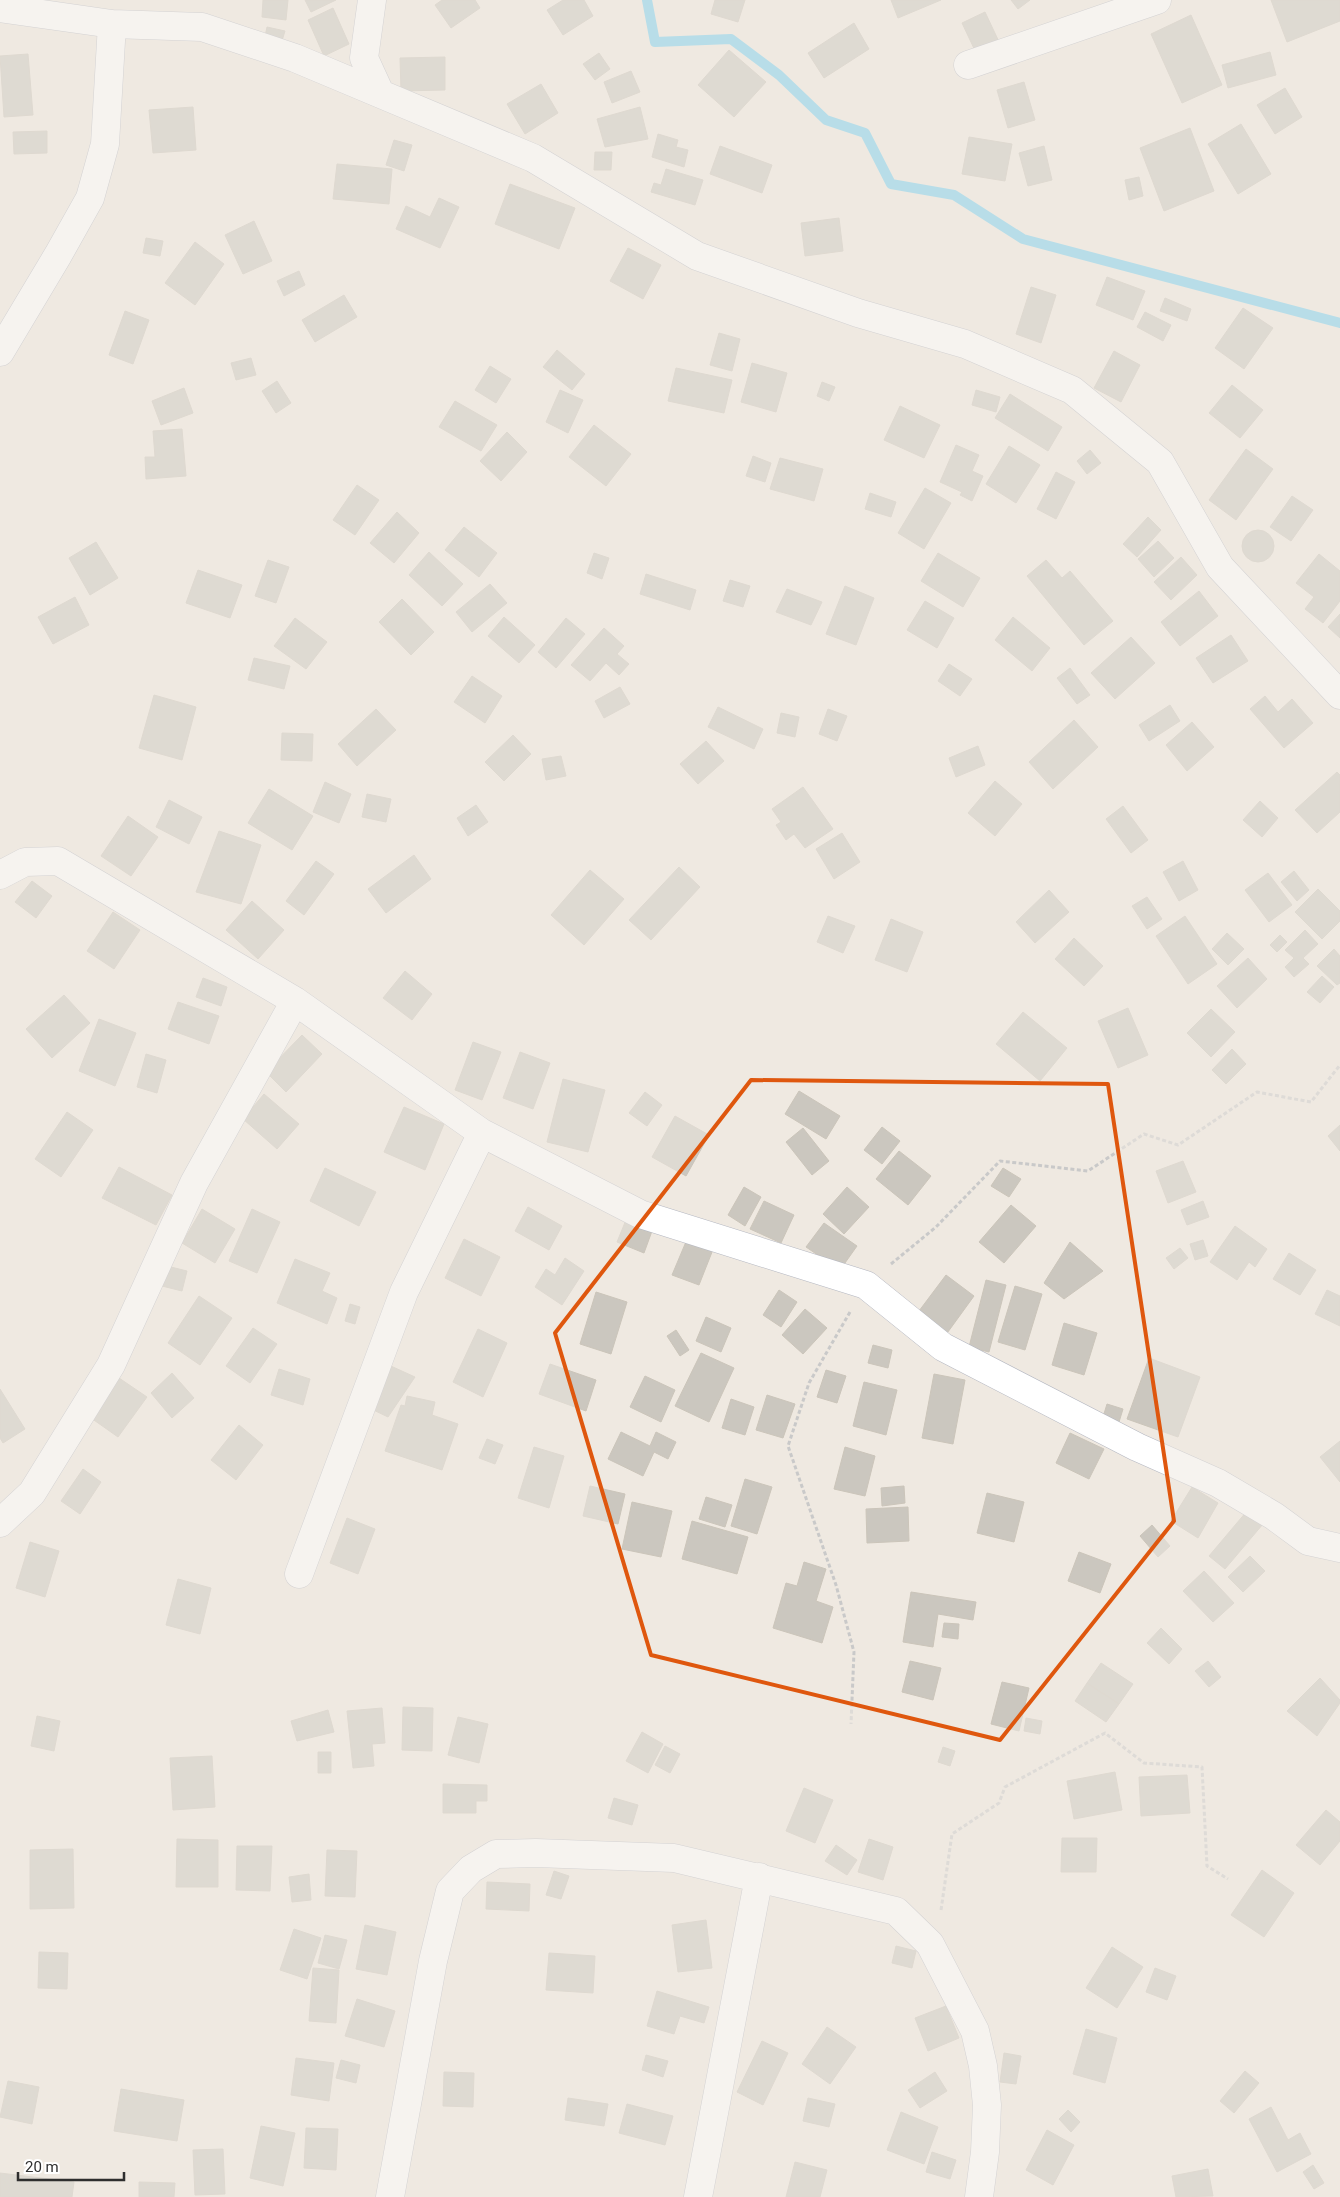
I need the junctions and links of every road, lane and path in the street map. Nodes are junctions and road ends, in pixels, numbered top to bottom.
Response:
1 (372, 0) edge
2 (1157, 0) edge
3 (0, 8) edge
4 (112, 24) junction
5 (968, 65) dead end
6 (380, 93) junction
7 (0, 352) edge
8 (1340, 695) edge
9 (0, 876) edge
10 (296, 1001) junction
11 (1340, 1065) edge
12 (482, 1133) junction
13 (866, 1285) junction
14 (0, 1523) edge
15 (1340, 1548) edge
16 (299, 1574) dead end
17 (851, 1724) dead end
18 (759, 1877) junction
19 (1228, 1879) dead end
20 (930, 1944) junction
21 (390, 2197) edge
22 (698, 2197) edge
23 (979, 2197) edge

1 - 6 street
2 - 5 street
3 - 4 street
4 - 6 street
4 - 7 street
6 - 8 street
9 - 10 street
10 - 12 street
10 - 14 street
11 - 13 path
12 - 13 street
12 - 16 street
13 - 15 street
13 - 17 path
18 - 20 street
18 - 21 street
18 - 22 street
19 - 20 path
20 - 23 street

